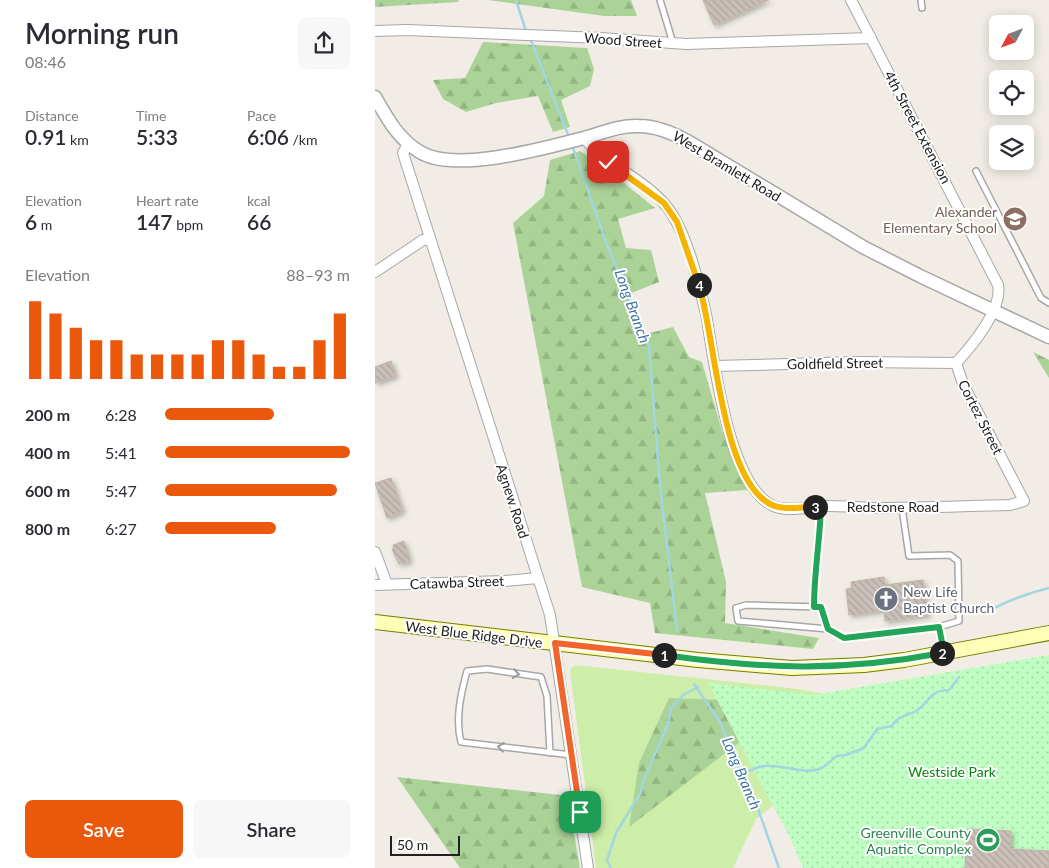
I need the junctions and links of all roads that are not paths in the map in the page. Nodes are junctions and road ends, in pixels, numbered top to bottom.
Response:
1 (660, 0) edge
2 (851, 0) edge
3 (921, 0) edge
4 (922, 8) dead end
5 (375, 32) edge
6 (871, 38) junction
7 (673, 44) junction
8 (376, 100) edge
9 (581, 139) junction
10 (408, 144) junction
11 (976, 171) dead end
12 (429, 240) junction
13 (375, 272) edge
14 (1049, 303) edge
15 (994, 310) junction
16 (1049, 337) edge
17 (956, 363) junction
18 (715, 366) junction
19 (1024, 501) joint
20 (821, 506) junction
21 (902, 507) junction
22 (375, 552) edge
23 (539, 578) junction
24 (387, 584) junction
25 (375, 585) edge
26 (814, 607) junction
27 (375, 622) edge
28 (939, 627) junction
29 (828, 629) junction
30 (1049, 633) edge
31 (555, 643) junction
32 (944, 652) junction
33 (550, 753) junction
34 (572, 755) junction
35 (589, 868) edge

1 - 7 lane
2 - 6 street, 4th Street Extension
3 - 4 lane
5 - 7 street, Wood Street
6 - 7 street, Wood Street
6 - 15 street, 4th Street Extension
8 - 10 street, West Bramlett Road
9 - 10 street, West Bramlett Road
9 - 15 street, West Bramlett Road
9 - 18 street
10 - 12 street, Agnew Road
11 - 14 lane
12 - 13 street
12 - 23 street, Agnew Road
15 - 16 street, West Bramlett Road
15 - 17 street, Cortez Street
17 - 18 street, Goldfield Street
17 - 19 street, Cortez Street
18 - 20 street, Redstone Road
19 - 21 street, Redstone Road
20 - 21 street, Redstone Road
20 - 26 lane
21 - 28 lane
22 - 24 street
23 - 24 street, Catawba Street
23 - 31 street, Agnew Road
24 - 25 street, Catawba Street
26 - 29 lane
26 - 29 lane
27 - 31 main road, West Blue Ridge Drive
28 - 29 lane
28 - 32 lane
30 - 32 main road, West Blue Ridge Drive
31 - 32 main road, West Blue Ridge Drive
31 - 34 street, Agnew Road
33 -> 33 lane
33 - 34 lane
34 - 35 street, Agnew Road

